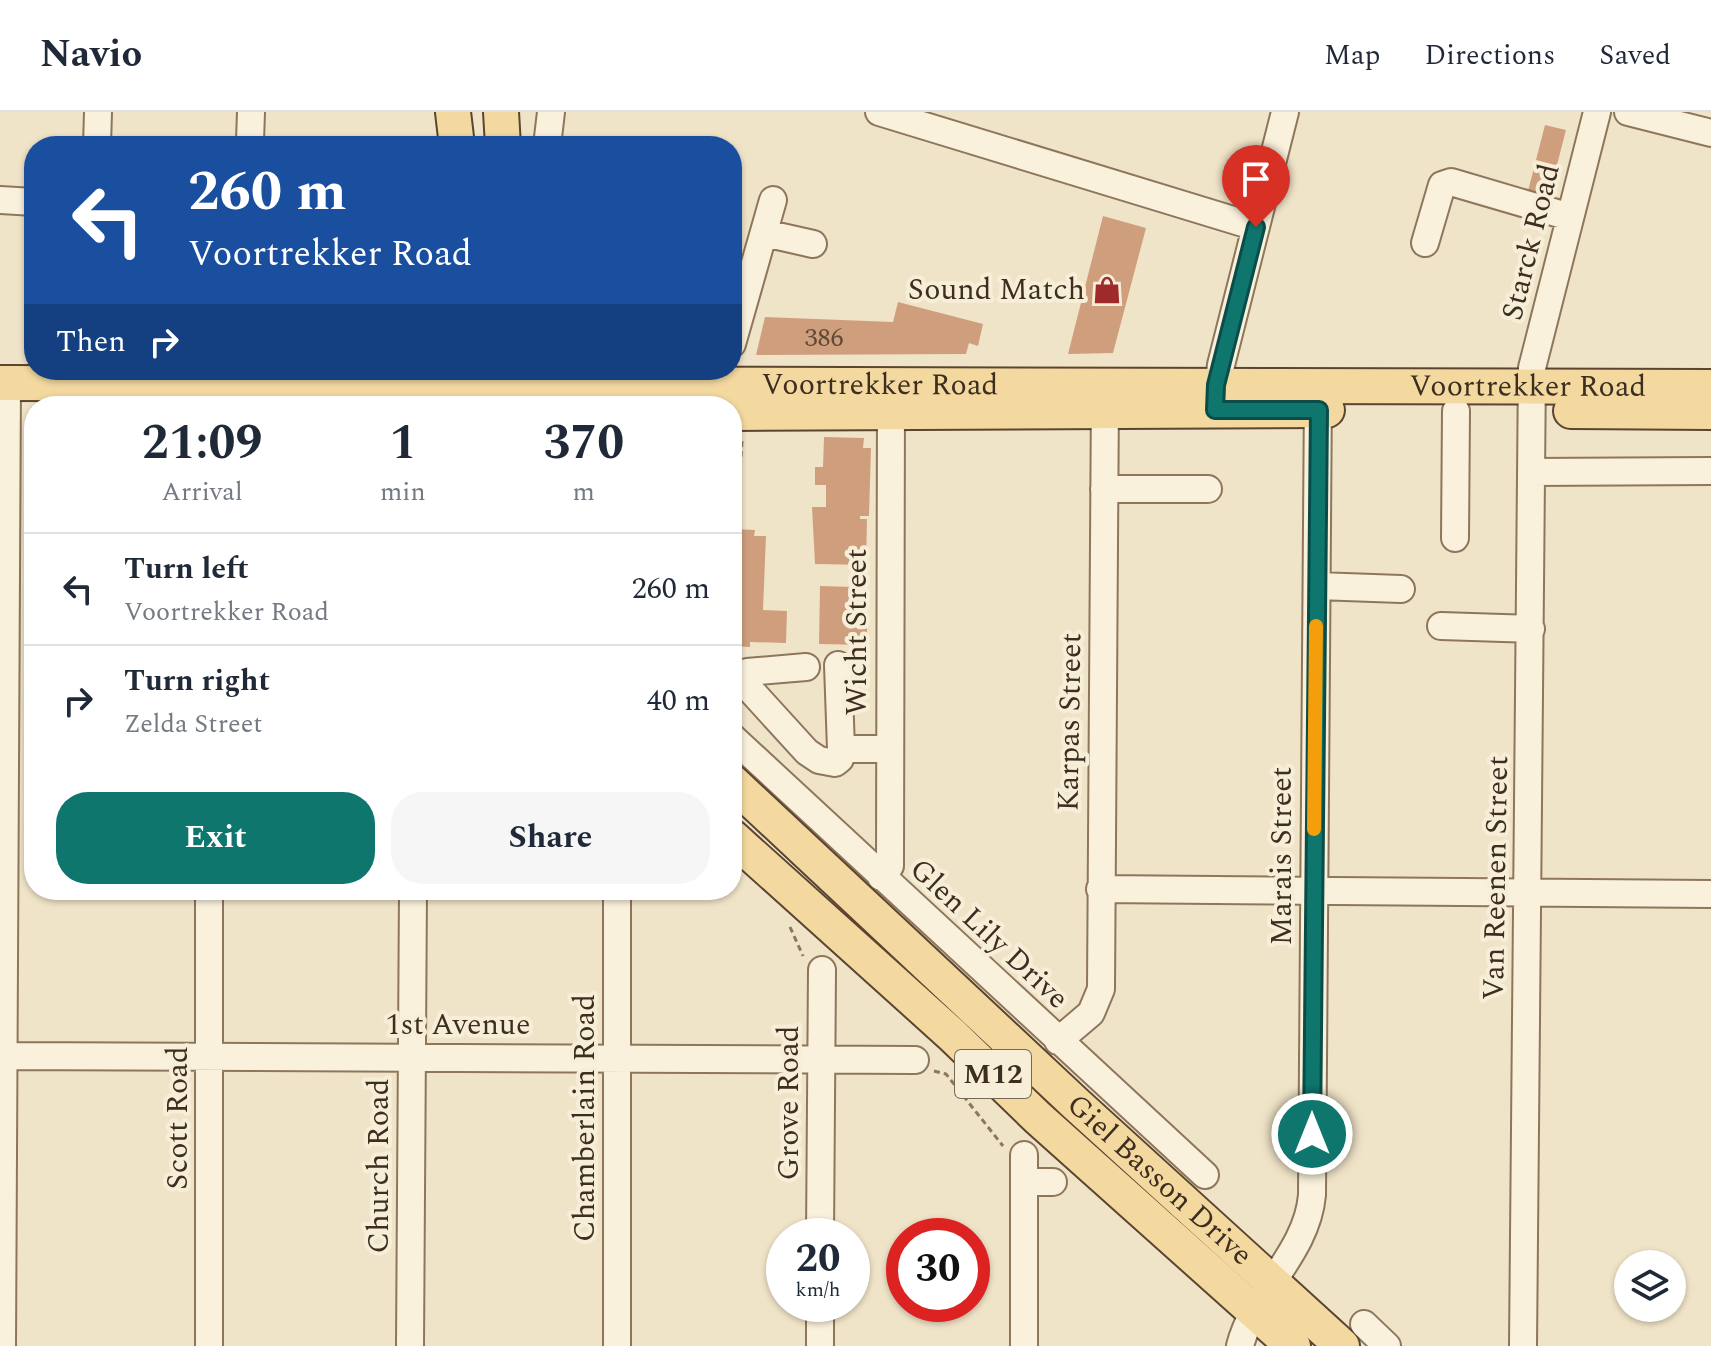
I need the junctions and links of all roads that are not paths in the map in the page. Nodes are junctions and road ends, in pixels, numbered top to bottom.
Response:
1 (98, 112) edge
2 (251, 112) edge
3 (453, 112) edge
4 (501, 112) edge
5 (551, 112) edge
6 (879, 112) edge
7 (1285, 112) edge
8 (1597, 112) edge
9 (1628, 112) edge
10 (1711, 133) edge
11 (97, 136) edge
12 (250, 136) edge
13 (456, 136) edge
14 (502, 136) edge
15 (548, 136) edge
16 (0, 200) edge
17 (773, 200) dead end
18 (24, 201) edge
19 (1570, 217) junction
20 (1256, 227) junction
21 (764, 233) junction
22 (1425, 243) dead end
23 (813, 244) dead end
24 (742, 309) edge
25 (337, 380) edge
26 (326, 383) junction
27 (479, 387) edge
28 (522, 387) edge
29 (1711, 387) edge
30 (3, 393) edge
31 (158, 396) edge
32 (218, 396) edge
33 (656, 396) edge
34 (1105, 397) junction
35 (891, 398) junction
36 (1216, 398) junction
37 (1318, 399) junction
38 (1532, 399) junction
39 (742, 401) edge
40 (1456, 411) junction
41 (1711, 412) edge
42 (1711, 471) edge
43 (1531, 472) junction
44 (1104, 489) junction
45 (1208, 489) dead end
46 (2, 497) edge
47 (1455, 538) dead end
48 (2, 574) edge
49 (1317, 586) junction
50 (1401, 589) dead end
51 (1441, 626) dead end
52 (1531, 629) junction
53 (2, 664) edge
54 (838, 665) dead end
55 (806, 667) dead end
56 (742, 746) edge
57 (841, 749) junction
58 (888, 749) junction
59 (742, 791) edge
60 (742, 846) edge
61 (881, 877) junction
62 (1100, 889) junction
63 (1313, 890) junction
64 (1527, 893) junction
65 (1711, 894) edge
66 (209, 900) edge
67 (413, 900) edge
68 (617, 900) edge
69 (814, 965) road end
70 (1058, 1041) junction
71 (2, 1056) edge
72 (210, 1056) junction
73 (412, 1057) junction
74 (618, 1057) junction
75 (821, 1059) junction
76 (919, 1065) road end
77 (1015, 1152) road end
78 (1205, 1175) dead end
79 (1025, 1182) junction
80 (1053, 1182) dead end
81 (820, 1218) edge
82 (1271, 1280) junction
83 (1254, 1310) junction
84 (820, 1322) edge
85 (1353, 1335) edge
86 (2, 1346) edge
87 (209, 1346) edge
88 (410, 1346) edge
89 (617, 1346) edge
90 (820, 1346) edge
91 (1024, 1346) edge
92 (1240, 1346) edge
93 (1293, 1346) edge
94 (1387, 1346) edge
95 (1523, 1346) edge

1 - 11 street
2 - 12 street
3 - 13 main road
4 - 14 main road
5 - 15 street
6 - 20 street
7 - 20 street
8 - 19 street, Starck Road
9 - 10 street
16 - 18 street
17 - 21 street
19 - 22 street
19 - 38 street, Starck Road
20 - 36 street
21 - 23 street
21 - 24 street
25 - 26 main road
26 - 27 main road, Voortrekker Road
26 - 32 main road, Voortrekker Road
27 - 28 main road, Voortrekker Road
28 - 33 main road, Voortrekker Road
29 - 38 main road, Voortrekker Road
30 - 31 main road, Voortrekker Road
30 - 46 street
34 - 35 main road, Voortrekker Road
34 - 36 main road, Voortrekker Road
34 - 44 street, Karpas Street
35 - 39 main road, Voortrekker Road
35 - 58 street, Wicht Street
36 - 37 main road, Voortrekker Road
37 - 38 main road, Voortrekker Road
37 - 40 main road, Voortrekker Road
37 - 49 street, Marais Street
38 - 40 main road, Voortrekker Road
38 - 41 main road, Voortrekker Road
38 - 43 street, Van Reenen Street
40 - 47 street
42 - 43 street
43 - 52 street, Van Reenen Street
44 - 45 street
44 - 62 street, Karpas Street
46 - 48 street
48 - 53 street
49 - 50 street
49 - 63 street, Marais Street
51 - 52 street
52 - 64 street, Van Reenen Street
53 - 71 street
54 - 57 street
55 - 57 street
56 - 61 street, Glen Lily Drive
57 - 58 street
58 - 61 street, Wicht Street
59 - 82 main road, Giel Basson Drive / M12
60 - 83 main road, Giel Basson Drive / M12
61 - 70 street, Glen Lily Drive
62 - 63 street
62 - 70 street, Karpas Street
63 - 64 street
63 - 82 street, Marais Street
64 - 65 street
64 - 95 street, Van Reenen Street
66 - 72 street, Scott Road
67 - 73 street, Church Road
68 - 74 street, Chamberlain Road
69 - 75 street, Grove Road
70 - 78 street, Glen Lily Drive
71 - 72 street, 1st Avenue
71 - 86 street
72 - 73 street, 1st Avenue
72 - 87 street, Scott Road
73 - 74 street, 1st Avenue
73 - 88 street, Church Road
74 - 75 street, 1st Avenue
74 - 89 street, Chamberlain Road
75 - 76 street, 1st Avenue
75 - 81 street, Grove Road
77 - 79 street
79 - 80 street
79 - 91 street
82 - 83 street, Marais Street
82 - 85 main road, Giel Basson Drive / M12
83 - 92 street, Marais Street
83 - 93 main road, Giel Basson Drive / M12
84 - 90 street
85 - 94 street

